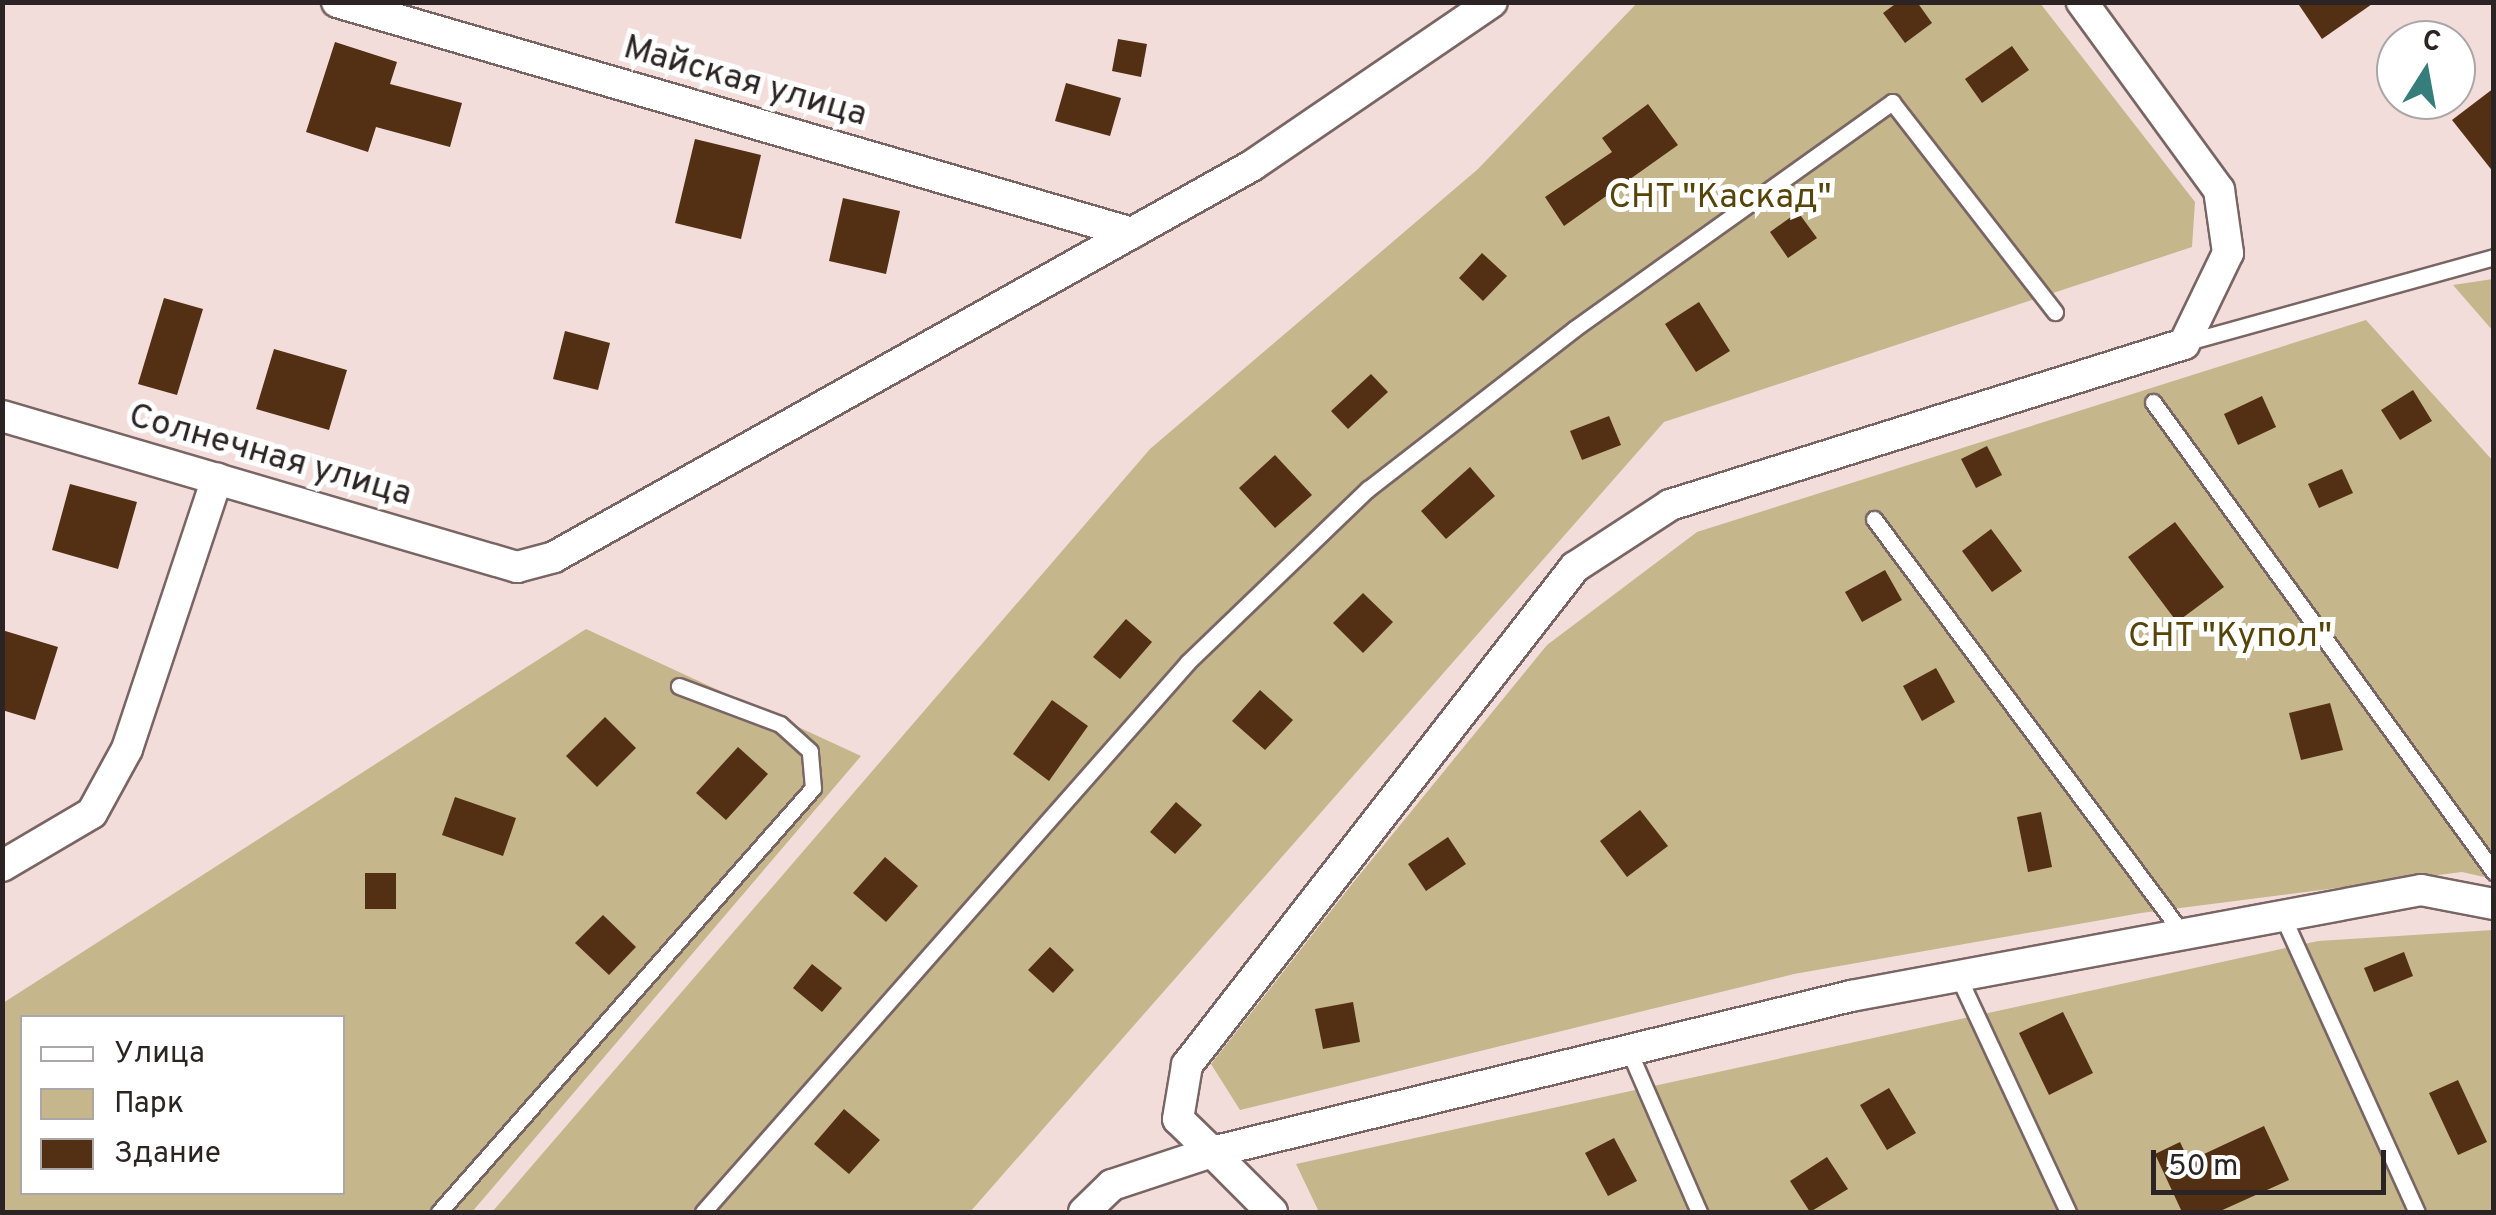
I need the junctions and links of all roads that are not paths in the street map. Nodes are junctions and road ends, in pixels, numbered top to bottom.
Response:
1 (338, 2) edge
2 (1492, 2) edge
3 (2082, 2) edge
4 (1132, 233) junction
5 (2494, 257) edge
6 (2056, 312) dead end
7 (2184, 344) junction
8 (2153, 402) dead end
9 (2, 416) edge
10 (217, 479) junction
11 (1874, 519) dead end
12 (679, 686) dead end
13 (2, 866) edge
14 (2494, 872) edge
15 (2494, 904) edge
16 (2282, 915) junction
17 (2182, 933) junction
18 (1958, 976) junction
19 (1629, 1051) junction
20 (1212, 1152) junction
21 (439, 1212) edge
22 (702, 1212) edge
23 (1084, 1212) edge
24 (1272, 1212) edge
25 (1699, 1212) edge
26 (2068, 1212) edge
27 (2417, 1212) edge

1 - 4 street, Майская улица
2 - 4 street
3 - 7 street
4 - 10 street, Солнечная улица
5 - 7 lane
6 - 22 lane
7 - 20 street
8 - 14 lane
9 - 10 street, Солнечная улица
10 - 13 street
11 - 17 lane
12 - 21 lane
15 - 16 street
16 - 17 street
16 - 27 lane
17 - 18 street
18 - 19 street
18 - 26 lane
19 - 20 street
19 - 25 lane
20 - 23 street
20 - 24 street

